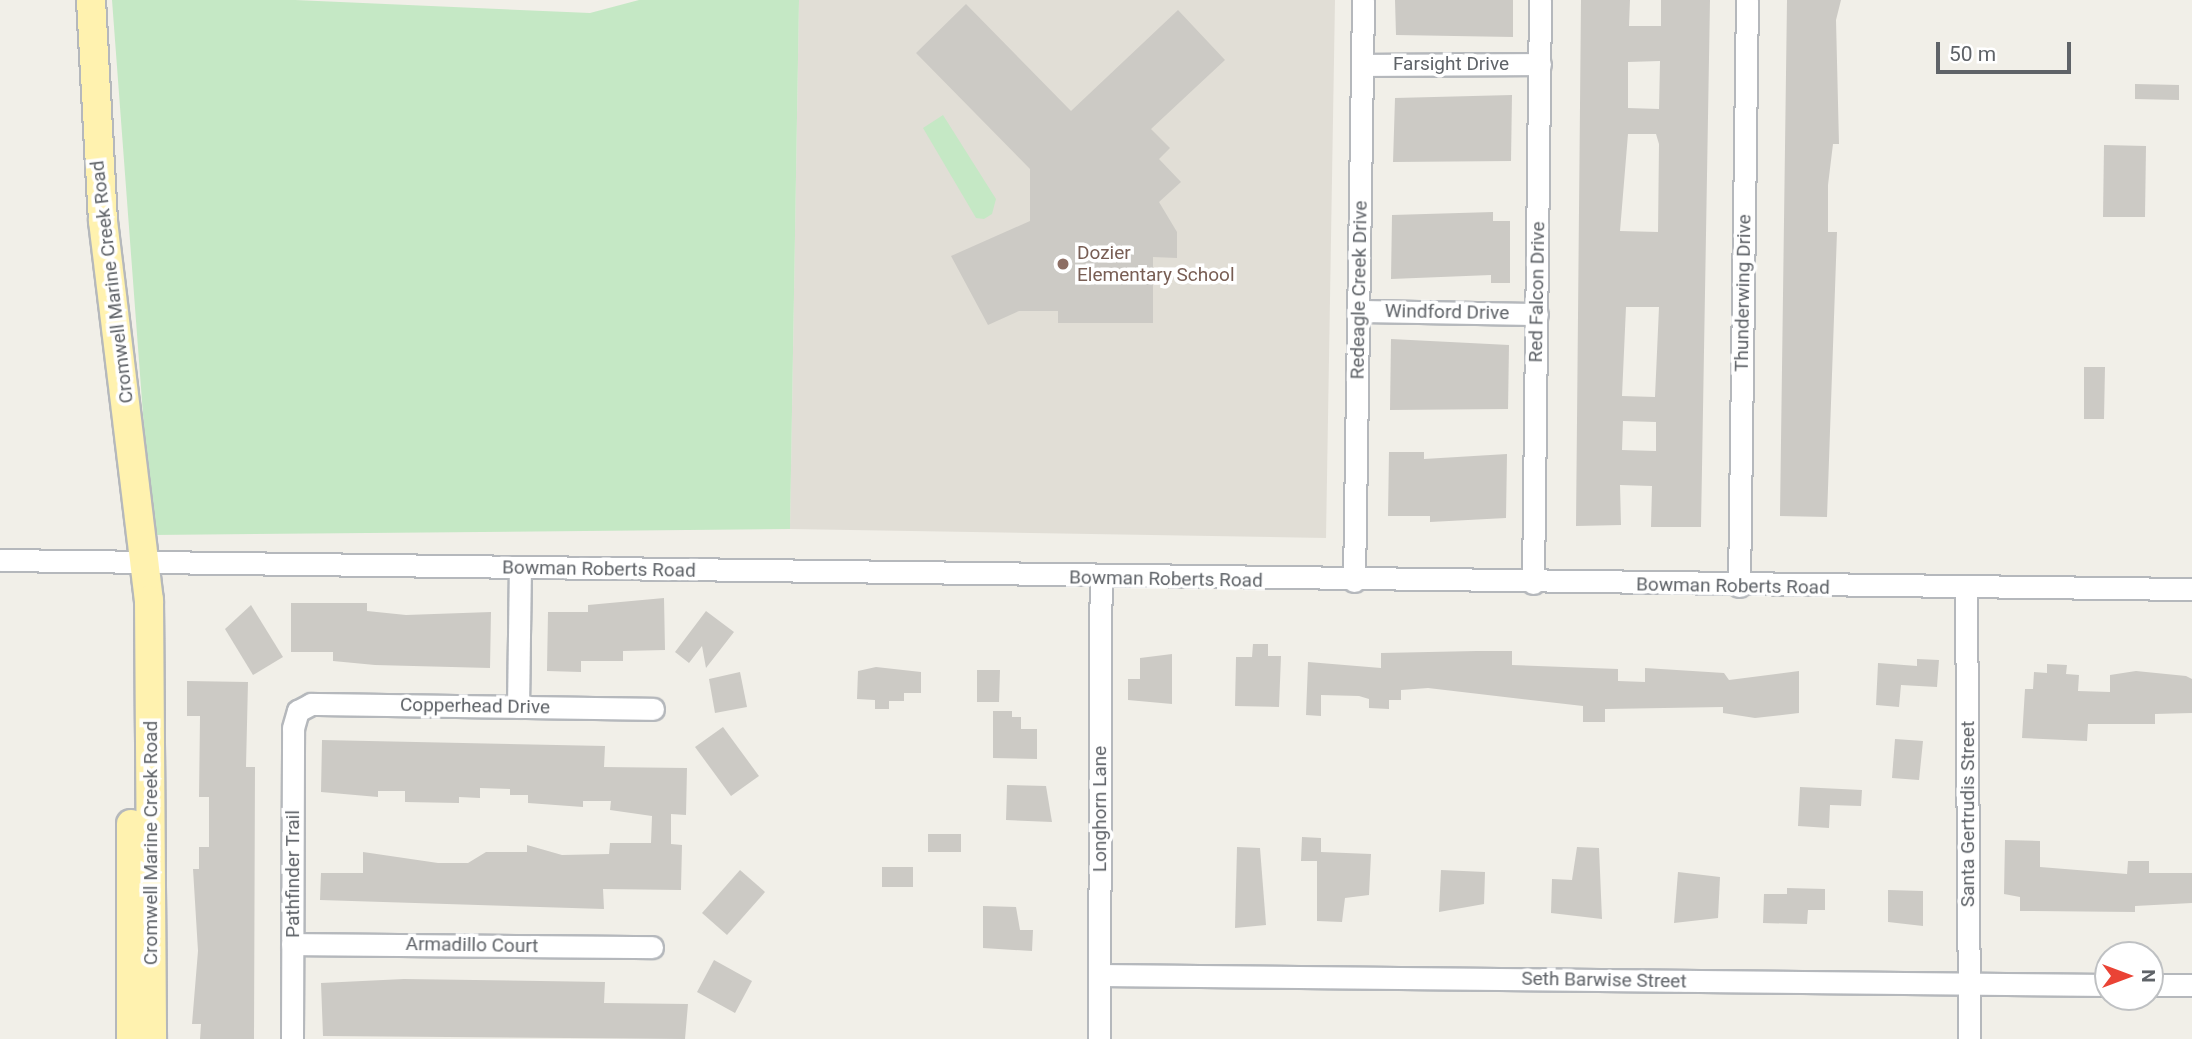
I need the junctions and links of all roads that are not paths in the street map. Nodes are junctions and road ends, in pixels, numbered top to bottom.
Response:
1 (92, 0) edge
2 (1363, 0) edge
3 (1540, 0) edge
4 (1747, 0) edge
5 (1539, 64) junction
6 (1362, 65) junction
7 (1358, 311) junction
8 (1536, 314) junction
9 (0, 560) edge
10 (139, 563) junction
11 (520, 568) junction
12 (1101, 578) junction
13 (1354, 581) junction
14 (1533, 583) junction
15 (1739, 586) junction
16 (1966, 589) junction
17 (2192, 589) edge
18 (518, 707) junction
19 (653, 709) dead end
20 (298, 710) joint
21 (292, 944) junction
22 (652, 947) dead end
23 (1100, 975) junction
24 (1969, 983) junction
25 (2094, 985) edge
26 (2164, 985) edge
27 (2192, 985) edge
28 (131, 1039) edge
29 (152, 1039) edge
30 (292, 1039) edge
31 (1099, 1039) edge
32 (1969, 1039) edge

1 - 10 main road, Cromwell Marine Creek Road
2 - 6 street, Redeagle Creek Drive
3 - 5 street, Red Falcon Drive
4 - 15 street, Thunderwing Drive
5 - 6 street, Farsight Drive
5 - 8 street, Red Falcon Drive
6 - 7 street, Redeagle Creek Drive
7 - 8 street, Windford Drive
7 - 13 street, Redeagle Creek Drive
8 - 14 street, Red Falcon Drive
9 - 10 street, Bowman Roberts Road
10 - 11 street, Bowman Roberts Road
10 - 28 main road, Cromwell Marine Creek Road
10 - 29 main road, Cromwell Marine Creek Road
11 - 12 street, Bowman Roberts Road
11 - 18 street
12 - 13 street, Bowman Roberts Road
12 - 23 street, Longhorn Lane
13 - 14 street, Bowman Roberts Road
14 - 15 street, Bowman Roberts Road
15 - 16 street, Bowman Roberts Road
16 - 17 street, Bowman Roberts Road
16 - 24 street, Santa Gertrudis Street
18 - 19 street, Copperhead Drive
18 - 20 street, Copperhead Drive
20 - 21 street, Pathfinder Trail
21 - 22 street, Armadillo Court
21 - 30 street, Pathfinder Trail
23 - 24 street, Seth Barwise Street
23 - 31 street, Longhorn Lane
24 - 25 street, Seth Barwise Street
24 - 32 street, Santa Gertrudis Street
26 - 27 street

